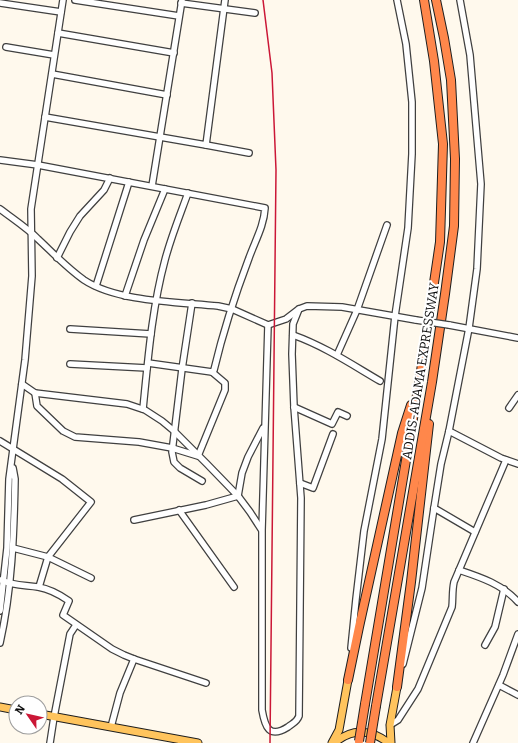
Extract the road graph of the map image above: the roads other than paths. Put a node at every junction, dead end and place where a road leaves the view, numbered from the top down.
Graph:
1 (63, 0) edge
2 (76, 0) edge
3 (225, 0) edge
4 (397, 0) edge
5 (424, 0) edge
6 (436, 0) edge
7 (460, 0) edge
8 (181, 1) edge
9 (0, 2) edge
10 (18, 3) edge
11 (224, 9) junction
12 (61, 12) junction
13 (255, 13) dead end
14 (179, 16) junction
15 (58, 33) junction
16 (6, 47) dead end
17 (174, 53) junction
18 (54, 55) junction
19 (52, 74) junction
20 (167, 95) junction
21 (45, 117) junction
22 (159, 138) junction
23 (206, 145) junction
24 (248, 153) dead end
25 (0, 160) edge
26 (38, 165) junction
27 (110, 178) junction
28 (129, 182) junction
29 (152, 186) junction
30 (166, 189) junction
31 (188, 193) junction
32 (0, 209) edge
33 (387, 225) dead end
34 (31, 233) junction
35 (57, 258) junction
36 (96, 286) junction
37 (125, 296) junction
38 (156, 300) junction
39 (192, 303) junction
40 (232, 309) junction
41 (299, 309) junction
42 (356, 310) junction
43 (395, 316) junction
44 (268, 325) junction
45 (469, 328) junction
46 (70, 329) dead end
47 (151, 334) junction
48 (293, 335) junction
49 (518, 338) edge
50 (337, 355) junction
51 (70, 364) dead end
52 (147, 366) junction
53 (182, 369) junction
54 (212, 372) junction
55 (380, 381) dead end
56 (420, 381) junction
57 (432, 382) junction
58 (22, 384) junction
59 (34, 393) junction
60 (518, 395) edge
61 (294, 407) junction
62 (509, 408) dead end
63 (143, 409) junction
64 (346, 416) dead end
65 (265, 424) junction
66 (174, 431) junction
67 (449, 431) junction
68 (333, 434) dead end
69 (0, 441) edge
70 (172, 448) junction
71 (14, 450) junction
72 (198, 456) junction
73 (506, 460) junction
74 (12, 464) junction
75 (518, 464) edge
76 (202, 481) dead end
77 (300, 483) junction
78 (238, 496) junction
79 (434, 508) junction
80 (179, 510) junction
81 (134, 520) dead end
82 (262, 530) junction
83 (475, 532) junction
84 (13, 548) junction
85 (48, 557) junction
86 (458, 570) junction
87 (91, 578) dead end
88 (2, 580) edge
89 (9, 584) junction
90 (39, 587) junction
91 (234, 587) dead end
92 (504, 589) junction
93 (518, 602) edge
94 (0, 611) edge
95 (3, 617) edge
96 (76, 625) junction
97 (518, 634) edge
98 (0, 643) edge
99 (484, 645) dead end
100 (134, 659) junction
101 (348, 680) junction
102 (206, 683) dead end
103 (499, 685) junction
104 (397, 687) junction
105 (518, 695) edge
106 (48, 716) edge
107 (54, 717) junction
108 (390, 725) junction
109 (111, 727) junction
110 (359, 742) edge
111 (50, 743) edge
112 (198, 743) edge
113 (333, 743) edge
114 (370, 743) edge
115 (390, 743) edge
116 (473, 743) edge

1 - 12 street
2 - 14 street
3 - 11 street
4 - 43 street
5 - 56 highway, ADDIS-ADAMA EXPRESSWAY
6 - 57 highway, ADDIS-ADAMA EXPRESSWAY
7 - 45 street
8 - 11 street
8 - 14 street
9 - 10 street
10 - 12 street
11 - 13 street
11 - 23 street
12 - 15 street
14 - 17 street
15 - 17 street
15 - 18 street
16 - 18 street
17 - 20 street
18 - 19 street
19 - 20 street
19 - 21 street
20 - 22 street
21 - 22 street
21 - 26 street
22 - 23 street
22 - 29 street
23 - 24 street
25 - 26 street
26 - 27 street
26 - 34 street
27 - 28 street
27 - 35 street
28 - 29 street
28 - 36 street
29 - 30 street
30 - 31 street
30 - 37 street
31 - 38 street
31 - 40 street
32 - 34 street
33 - 42 street
34 - 35 street
34 - 58 street
35 - 36 street
36 - 37 street
37 - 38 street
38 - 39 street
38 - 47 street
39 - 40 street
39 - 53 street
40 - 44 street
40 - 54 street
41 - 42 street
41 - 44 street
41 - 48 street
42 - 43 street
42 - 50 street
43 - 45 street, bridge
43 - 101 street
44 - 65 street
45 - 49 street
45 - 67 street
46 - 47 street
47 - 52 street
48 - 50 street
48 - 61 street
50 - 55 street
51 - 52 street
52 - 53 street
52 - 63 street
53 - 54 street
53 - 66 street
54 - 72 street
56 - 101 highway
56 - 110 highway, ADDIS-ADAMA EXPRESSWAY, bridge
57 - 104 highway
57 - 114 highway, ADDIS-ADAMA EXPRESSWAY, bridge
58 - 59 street
58 - 71 street
59 - 63 street
59 - 70 street
60 - 62 street
61 - 64 street
61 - 77 street
63 - 66 street
65 - 78 street
65 - 82 street
66 - 70 street
66 - 72 street
67 - 73 street
67 - 79 street
68 - 77 street
69 - 71 street
70 - 72 street
70 - 76 street
71 - 74 street
71 - 85 street
72 - 78 street
73 - 75 street
73 - 83 street
74 - 84 street
74 - 88 street
77 - 82 street
78 - 80 street
78 - 82 street
79 - 83 street
79 - 104 street
80 - 81 street
80 - 91 street
83 - 86 street
84 - 85 street
84 - 89 street
85 - 87 street
85 - 90 street
86 - 92 street
86 - 108 street
88 - 89 street
88 - 94 street
89 - 90 street
89 - 95 street
90 - 96 street
92 - 93 street
92 - 99 street
95 - 98 street
96 - 100 street
96 - 107 street
97 - 103 street
100 - 102 street
100 - 109 street
101 - 113 main road
103 - 105 street
103 - 116 street
104 - 108 main road
106 - 107 main road
107 - 109 main road
107 - 111 street
108 - 115 main road
109 - 112 main road
113 - 115 main road

